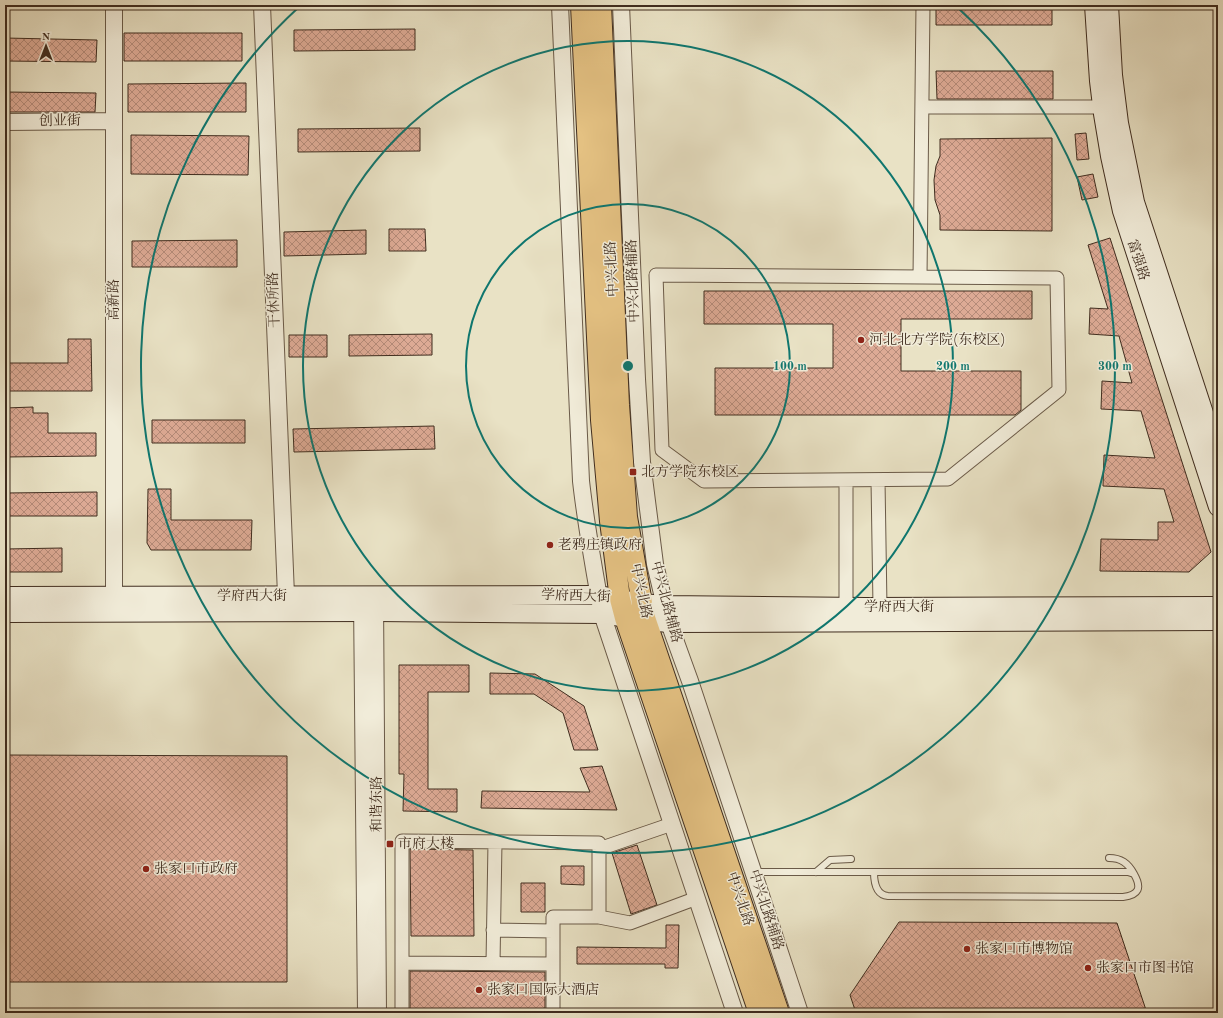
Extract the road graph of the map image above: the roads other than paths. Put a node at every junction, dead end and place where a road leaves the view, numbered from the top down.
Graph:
1 (114, 5) edge
2 (262, 5) edge
3 (560, 5) edge
4 (581, 5) edge
5 (601, 5) edge
6 (621, 5) edge
7 (923, 5) edge
8 (1094, 5) edge
9 (1109, 5) edge
10 (922, 107) junction
11 (1102, 107) junction
12 (114, 121) junction
13 (5, 122) edge
14 (920, 277) junction
15 (1218, 456) edge
16 (846, 480) junction
17 (878, 480) junction
18 (1218, 507) edge
19 (599, 595) junction
20 (5, 596) edge
21 (114, 596) junction
22 (286, 596) junction
23 (620, 599) junction
24 (369, 604) junction
25 (664, 605) junction
26 (1218, 606) edge
27 (846, 607) junction
28 (880, 607) junction
29 (645, 612) junction
30 (5, 613) edge
31 (602, 614) junction
32 (625, 618) junction
33 (1218, 621) edge
34 (669, 623) junction
35 (672, 824) junction
36 (495, 842) junction
37 (598, 849) junction
38 (1109, 858) dead end
39 (851, 859) dead end
40 (754, 872) junction
41 (815, 872) junction
42 (874, 872) junction
43 (1134, 874) junction
44 (696, 898) junction
45 (598, 917) junction
46 (493, 930) junction
47 (553, 931) junction
48 (402, 963) junction
49 (493, 963) junction
50 (553, 964) junction
51 (366, 1013) edge
52 (378, 1013) edge
53 (402, 1013) edge
54 (553, 1013) edge
55 (735, 1013) edge
56 (759, 1013) edge
57 (779, 1013) edge
58 (800, 1013) edge

1 - 12 street, 高新路
2 - 22 street, 干休所路
3 - 19 street
4 - 23 main road, 中兴北路
5 - 29 main road, 中兴北路
6 - 25 street, 中兴北路辅路
7 - 10 street
8 - 11 main road, 富强路
9 - 15 main road, 富强路
10 - 11 street
10 - 14 street
11 - 18 main road, 富强路
12 - 13 street, 创业街
12 - 21 street, 高新路
14 - 16 street
14 - 17 street
16 - 17 street
16 - 27 street
17 - 28 street
19 - 23 main road, 学府西大街
19 - 24 main road, 学府西大街
19 - 31 street
20 - 21 main road, 学府西大街
21 - 22 main road, 学府西大街
22 - 24 main road, 学府西大街
23 - 29 main road, 学府西大街
23 - 32 main road, 中兴北路
24 - 30 main road, 学府西大街
24 - 31 main road, 学府西大街
24 - 51 street, 和谐东路
24 - 52 street, 和谐东路
25 - 27 main road, 学府西大街
25 - 29 main road, 学府西大街
25 - 34 street, 中兴北路辅路
26 - 28 main road, 学府西大街
27 - 28 main road, 学府西大街
29 - 32 main road, 学府西大街
29 - 34 main road, 学府西大街
29 - 57 main road, 中兴北路
31 - 32 main road, 学府西大街
31 - 35 street
32 - 56 main road, 中兴北路
33 - 34 main road, 学府西大街
34 - 40 street, 中兴北路辅路
35 - 37 street
35 - 44 street
36 - 37 street
36 - 46 street
36 - 48 street
37 - 45 street
38 - 43 lane
39 - 41 lane
40 - 41 lane
40 - 58 street, 中兴北路辅路
41 - 42 lane
42 - 43 lane
42 - 43 lane
44 - 45 street
44 - 55 street
45 - 47 street
46 - 47 street
46 - 49 street
47 - 50 street
48 - 49 street
48 - 53 street
49 - 50 street
50 - 54 street

